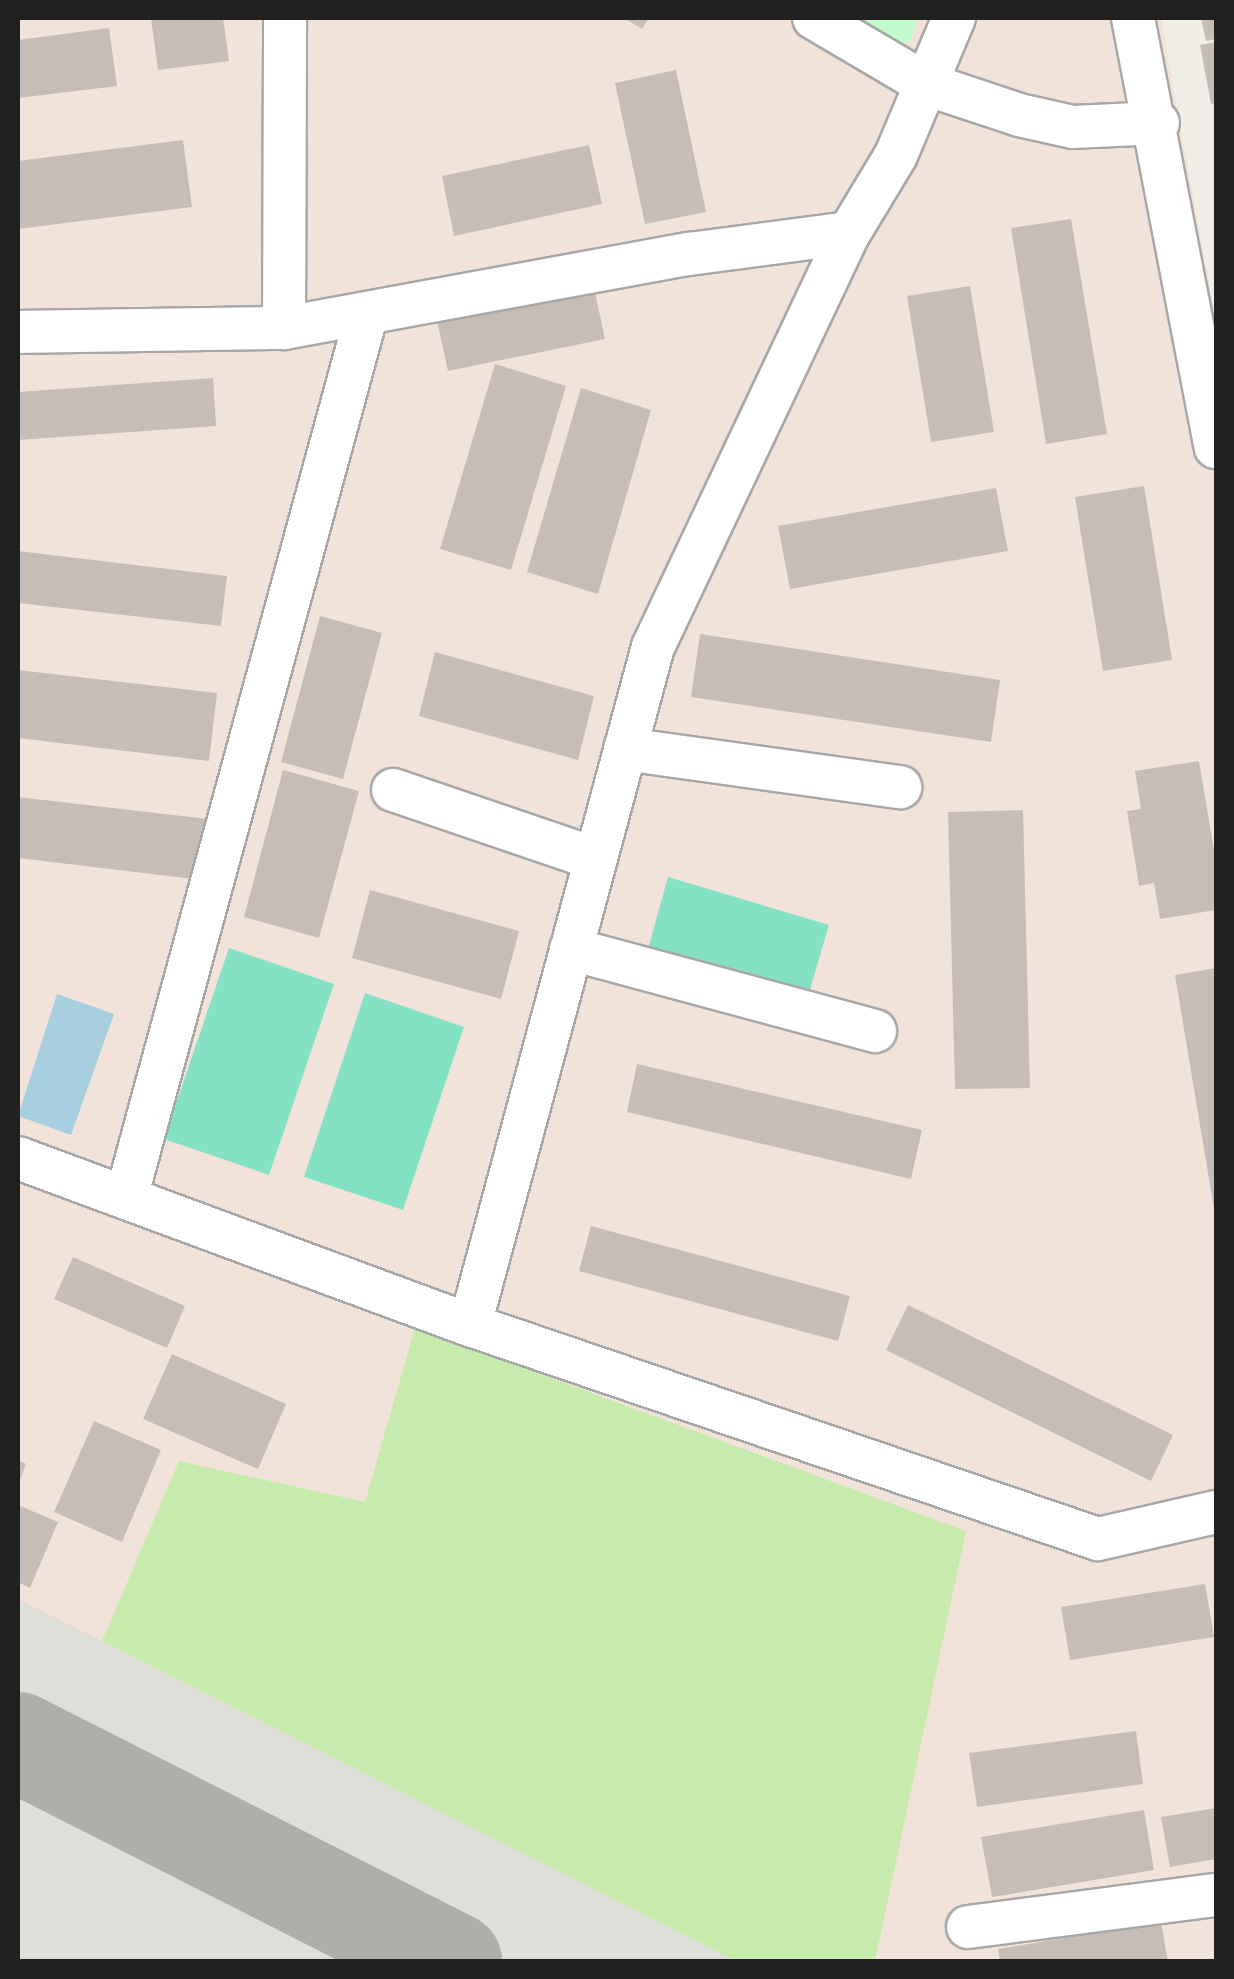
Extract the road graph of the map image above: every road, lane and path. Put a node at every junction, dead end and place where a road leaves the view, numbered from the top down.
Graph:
1 (284, 18) edge
2 (814, 18) edge
3 (954, 18) edge
4 (1133, 18) edge
5 (926, 84) junction
6 (1158, 122) junction
7 (848, 234) junction
8 (366, 313) junction
9 (284, 328) junction
10 (18, 332) edge
11 (1216, 447) edge
12 (625, 748) junction
13 (900, 787) dead end
14 (393, 790) dead end
15 (596, 859) junction
16 (571, 949) junction
17 (876, 1031) dead end
18 (18, 1158) edge
19 (126, 1198) junction
20 (470, 1325) junction
21 (1216, 1512) edge
22 (1216, 1895) edge
23 (968, 1927) dead end

1 - 9 street
2 - 5 street
3 - 5 street
4 - 6 street
5 - 6 street
5 - 7 street
6 - 11 street
7 - 8 street
7 - 12 street
8 - 9 street
8 - 19 street
9 - 10 street
12 - 13 street
12 - 15 street
14 - 15 street
15 - 16 street
16 - 17 street
16 - 20 street
18 - 19 street
19 - 20 street
20 - 21 street
22 - 23 street

